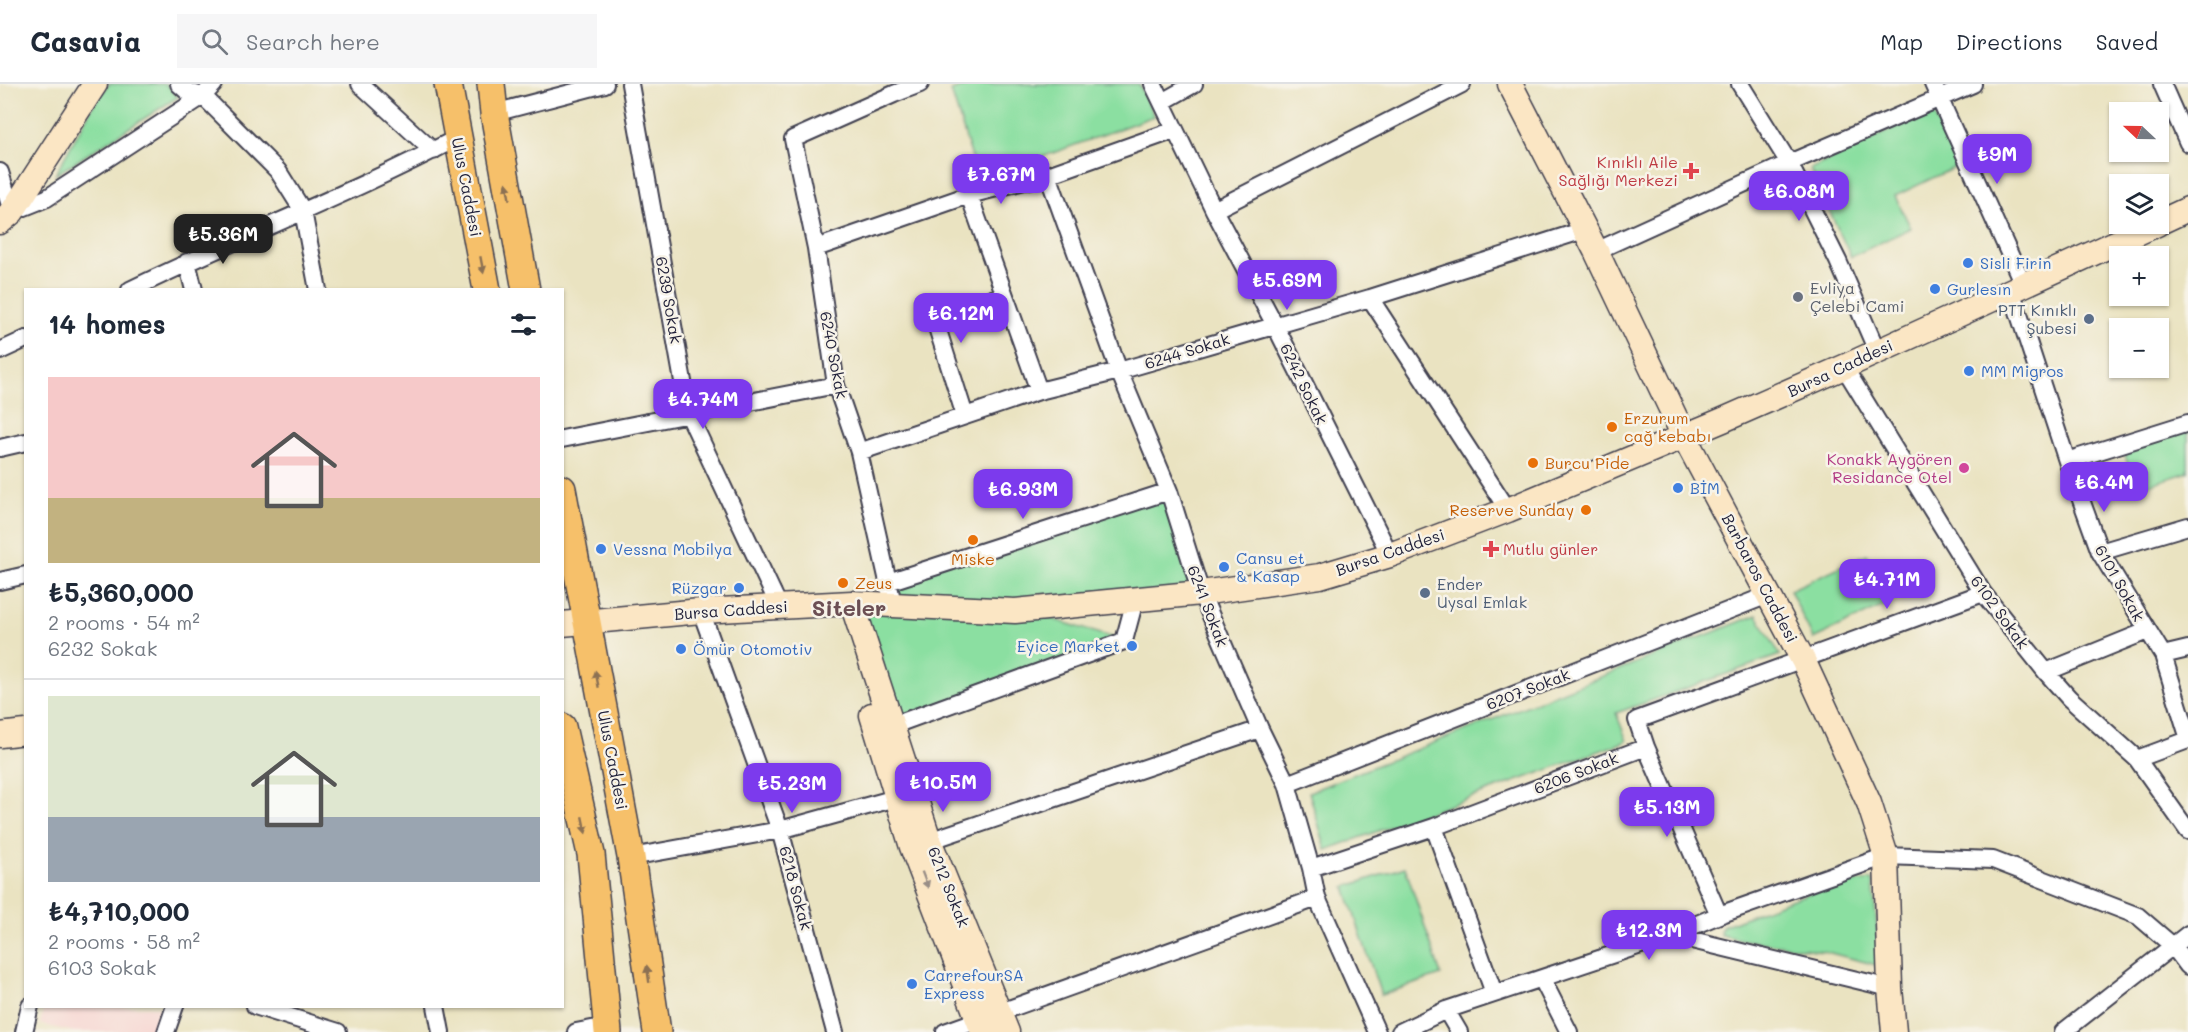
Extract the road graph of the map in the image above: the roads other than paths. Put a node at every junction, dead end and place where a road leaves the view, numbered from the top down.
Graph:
1 (95, 84) edge
2 (179, 84) edge
3 (360, 84) edge
4 (448, 84) edge
5 (491, 84) edge
6 (605, 84) edge
7 (630, 84) edge
8 (920, 84) edge
9 (1153, 84) edge
10 (1194, 84) edge
11 (1462, 84) edge
12 (1510, 84) edge
13 (1740, 84) edge
14 (1973, 84) edge
15 (2162, 84) edge
16 (892, 89) edge
17 (208, 90) edge
18 (1936, 92) edge
19 (1162, 102) junction
20 (494, 113) junction
21 (1175, 130) junction
22 (457, 138) junction
23 (2188, 143) edge
24 (433, 151) junction
25 (1789, 163) junction
26 (0, 172) edge
27 (1048, 175) junction
28 (969, 195) junction
29 (2188, 209) edge
30 (1214, 210) junction
31 (303, 211) junction
32 (6, 217) edge
33 (2169, 218) edge
34 (2134, 234) edge
35 (1590, 240) junction
36 (816, 248) junction
37 (187, 262) junction
38 (2017, 287) junction
39 (134, 288) edge
40 (194, 288) edge
41 (318, 288) edge
42 (487, 288) edge
43 (526, 288) edge
44 (1004, 294) junction
45 (1370, 298) junction
46 (1275, 325) junction
47 (24, 340) edge
48 (0, 351) edge
49 (1877, 351) junction
50 (1844, 367) junction
51 (1119, 371) junction
52 (836, 385) junction
53 (1038, 391) junction
54 (689, 415) junction
55 (964, 416) junction
56 (2188, 423) edge
57 (1684, 436) junction
58 (564, 439) edge
59 (24, 442) edge
60 (0, 448) edge
61 (859, 452) junction
62 (2067, 461) junction
63 (1169, 491) junction
64 (1508, 510) junction
65 (564, 511) edge
66 (2188, 526) edge
67 (2100, 552) junction
68 (1390, 555) junction
69 (24, 575) edge
70 (0, 581) edge
71 (890, 593) junction
72 (1201, 593) junction
73 (1983, 593) junction
74 (1768, 595) junction
75 (1136, 600) junction
76 (844, 604) junction
77 (779, 606) junction
78 (701, 610) junction
79 (574, 623) edge
80 (2147, 631) junction
81 (2188, 649) edge
82 (2163, 655) junction
83 (1803, 660) junction
84 (2046, 672) junction
85 (884, 728) junction
86 (1260, 729) junction
87 (24, 732) edge
88 (0, 735) edge
89 (564, 736) edge
90 (2188, 738) edge
91 (1646, 747) junction
92 (2137, 759) junction
93 (1287, 784) junction
94 (896, 798) junction
95 (1434, 827) junction
96 (780, 831) junction
97 (2188, 831) edge
98 (921, 844) junction
99 (631, 856) junction
100 (1886, 856) junction
101 (1311, 868) junction
102 (1317, 898) junction
103 (1719, 915) junction
104 (2188, 934) edge
105 (1671, 935) junction
106 (2173, 946) junction
107 (2188, 966) edge
108 (1542, 979) junction
109 (1890, 988) junction
110 (1494, 993) junction
111 (30, 1008) edge
112 (174, 1008) edge
113 (261, 1008) edge
114 (436, 1008) edge
115 (1446, 1010) junction
116 (992, 1024) edge
117 (608, 1029) edge
118 (24, 1032) edge
119 (166, 1032) edge
120 (338, 1032) edge
121 (441, 1032) edge
122 (576, 1032) edge
123 (657, 1032) edge
124 (835, 1032) edge
125 (945, 1032) edge
126 (1377, 1032) edge
127 (1400, 1032) edge
128 (1459, 1032) edge
129 (1569, 1032) edge
130 (1894, 1032) edge
131 (2063, 1032) edge

1 - 32 main road
2 - 17 street
3 - 24 street
4 - 22 main road, Ulus Caddesi
5 - 20 main road
6 - 20 street
7 - 54 street, 6239 Sokak
8 - 16 street
9 - 19 street, 6242 Sokak
10 - 19 street
11 - 30 street
12 - 35 main road, Barbaros Caddesi
13 - 25 street
14 - 18 street, 6244 Sokak
15 - 23 street
16 - 36 street, 6240 Sokak
17 - 31 street
17 - 32 street
18 - 25 street, 6244 Sokak
18 - 38 street, 6101 Sokak
19 - 21 street, 6242 Sokak
43 -> 20 main road
21 - 27 street
21 - 30 street, 6242 Sokak
22 - 24 street
22 -> 42 main road, Ulus Caddesi
24 - 31 street
25 - 35 street, 6244 Sokak
25 - 49 street
26 - 32 street
27 - 28 street
27 - 51 street, 6241 Sokak
28 - 36 street
28 - 44 street
29 - 33 main road, Bursa Caddesi
30 - 46 street, 6242 Sokak
31 - 37 street
31 - 41 street
34 - 38 main road, Bursa Caddesi
35 - 45 street, 6244 Sokak
35 - 57 main road, Barbaros Caddesi
36 - 52 street, 6240 Sokak
37 - 39 street
37 - 40 street
38 - 49 main road, Bursa Caddesi
38 - 62 street, 6101 Sokak
44 - 53 street
44 - 55 street
45 - 46 street, 6244 Sokak
45 - 64 street
46 - 51 street, 6244 Sokak
46 - 68 street, 6242 Sokak
47 - 48 street
49 - 50 main road, Bursa Caddesi
50 - 57 main road, Bursa Caddesi
50 - 73 street, 6102 Sokak
51 - 53 street, 6244 Sokak
51 - 63 street, 6241 Sokak
52 - 54 street
52 - 61 street, 6240 Sokak
53 - 55 street, 6244 Sokak
54 - 58 street
54 - 77 street, 6239 Sokak
55 - 61 street, 6244 Sokak
56 - 62 street
57 - 64 main road, Bursa Caddesi
57 - 74 main road, Barbaros Caddesi
59 - 60 street
61 - 71 street, 6240 Sokak
62 - 67 street, 6101 Sokak
63 - 71 street
63 - 72 street, 6241 Sokak
64 - 68 main road, Bursa Caddesi
65 - 79 main road, Ulus Caddesi
66 - 67 street
67 - 80 street, 6101 Sokak
68 - 72 main road, Bursa Caddesi
69 - 70 street
71 - 75 main road, Bursa Caddesi
71 - 76 main road, Bursa Caddesi
72 - 75 main road, Bursa Caddesi
72 - 86 street, 6241 Sokak
73 - 83 street
73 - 84 street, 6102 Sokak
74 - 83 main road, Barbaros Caddesi
74 - 93 street, 6207 Sokak
75 - 85 street
76 - 77 main road, Bursa Caddesi
76 - 85 main road, 6212 Sokak
77 - 78 main road, Bursa Caddesi
78 - 79 main road, Bursa Caddesi
78 - 96 street, 6218 Sokak
99 -> 79 main road, Ulus Caddesi
80 - 82 street, 6101 Sokak
80 - 84 street
81 - 82 street
82 - 90 street, 6101 Sokak
83 - 91 street
83 - 100 main road, Barbaros Caddesi
84 - 92 street, 6102 Sokak
85 - 94 main road, 6212 Sokak
85 - 98 main road, 6212 Sokak
86 - 93 street, 6241 Sokak
86 - 98 street
87 - 88 main road
89 -> 117 main road
90 - 92 street
91 - 95 street, 6206 Sokak
91 - 103 street
92 - 97 street, 6102 Sokak
93 - 101 street, 6241 Sokak
94 - 96 street
94 - 98 main road, 6212 Sokak
95 - 101 street, 6206 Sokak
95 - 110 street
96 - 99 street
96 - 124 street, 6218 Sokak
98 - 116 main road, 6212 Sokak
123 -> 99 main road, Ulus Caddesi
100 - 103 street
100 - 106 street
100 - 109 main road, Barbaros Caddesi
101 - 102 street, 6241 Sokak
102 - 116 street
102 - 126 street, 6241 Sokak
103 - 105 street
104 - 106 street
105 - 108 street
105 - 109 street
106 - 107 street
106 - 131 street
108 - 110 street
108 - 129 street
109 - 130 main road, Barbaros Caddesi
110 - 115 street
111 - 118 street
112 - 119 street
113 - 120 street
114 - 121 street
115 - 127 street
115 - 128 street
116 - 125 street
117 - 122 street

